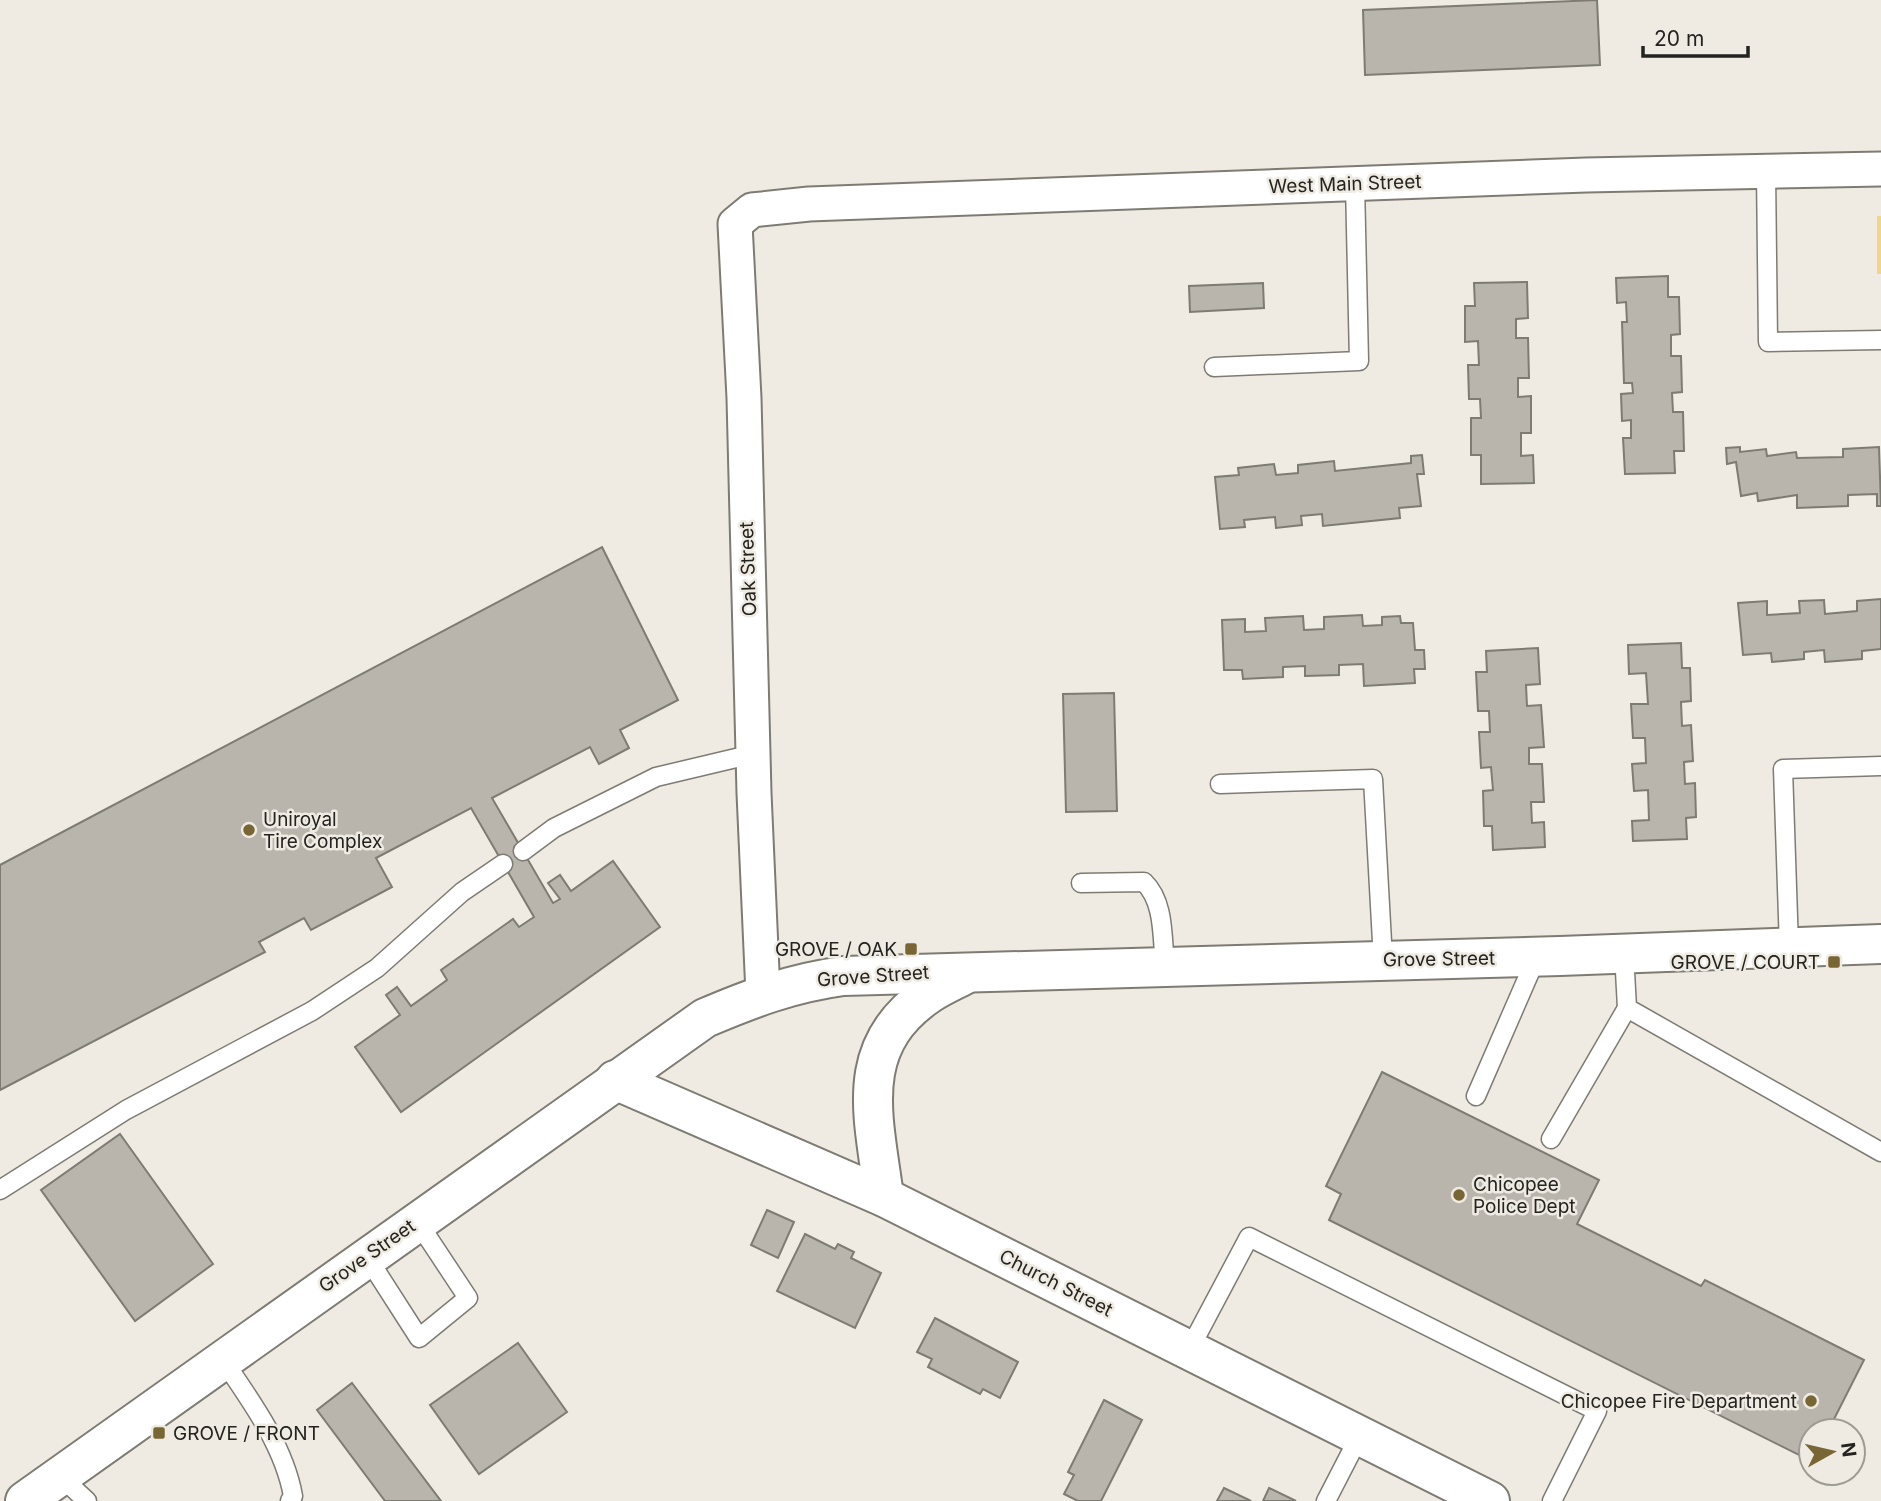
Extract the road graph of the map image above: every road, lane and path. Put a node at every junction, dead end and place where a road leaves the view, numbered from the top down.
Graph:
1 (1881, 169) edge
2 (1766, 172) junction
3 (1355, 184) junction
4 (809, 204) joint
5 (1881, 340) edge
6 (1213, 368) dead end
7 (754, 754) junction
8 (1881, 766) edge
9 (1220, 784) dead end
10 (523, 851) dead end
11 (503, 864) dead end
12 (1081, 883) dead end
13 (1881, 944) edge
14 (1789, 947) junction
15 (1624, 953) junction
16 (1537, 957) junction
17 (1383, 960) junction
18 (1166, 966) junction
19 (973, 971) junction
20 (763, 993) junction
21 (1627, 1008) junction
22 (615, 1080) junction
23 (1476, 1096) dead end
24 (1551, 1139) dead end
25 (1881, 1152) edge
26 (0, 1190) edge
27 (884, 1197) junction
28 (417, 1221) junction
29 (366, 1257) junction
30 (1189, 1350) junction
31 (223, 1360) junction
32 (1360, 1435) junction
33 (74, 1488) edge
34 (25, 1501) edge
35 (290, 1501) edge
36 (1326, 1501) edge
37 (1490, 1501) edge
38 (1552, 1501) edge

1 - 2 street, West Main Street
2 - 3 street, West Main Street
2 - 5 lane
3 - 4 street, West Main Street
3 - 6 lane
4 - 7 street, Oak Street
7 - 10 lane
7 - 20 street, Oak Street
8 - 14 lane
9 - 17 lane
11 - 26 lane
12 - 18 lane
13 - 14 main road, Grove Street
14 - 15 main road, Grove Street
15 - 16 main road, Grove Street
15 - 21 lane
16 - 17 main road, Grove Street
16 - 23 lane
17 - 18 main road, Grove Street
18 - 19 main road, Grove Street
19 - 20 main road, Grove Street
19 - 27 main road
20 - 22 main road, Grove Street
21 - 24 lane
21 - 25 lane
22 - 27 main road, Church Street
22 - 28 main road, Grove Street
27 - 30 main road, Church Street
28 - 29 main road, Grove Street
28 - 29 lane
29 - 31 main road, Grove Street
30 - 32 main road, Church Street
30 - 38 lane
31 - 33 main road, Grove Street
31 - 35 lane
32 - 36 lane
32 - 37 main road, Church Street
33 - 34 main road, Grove Street

